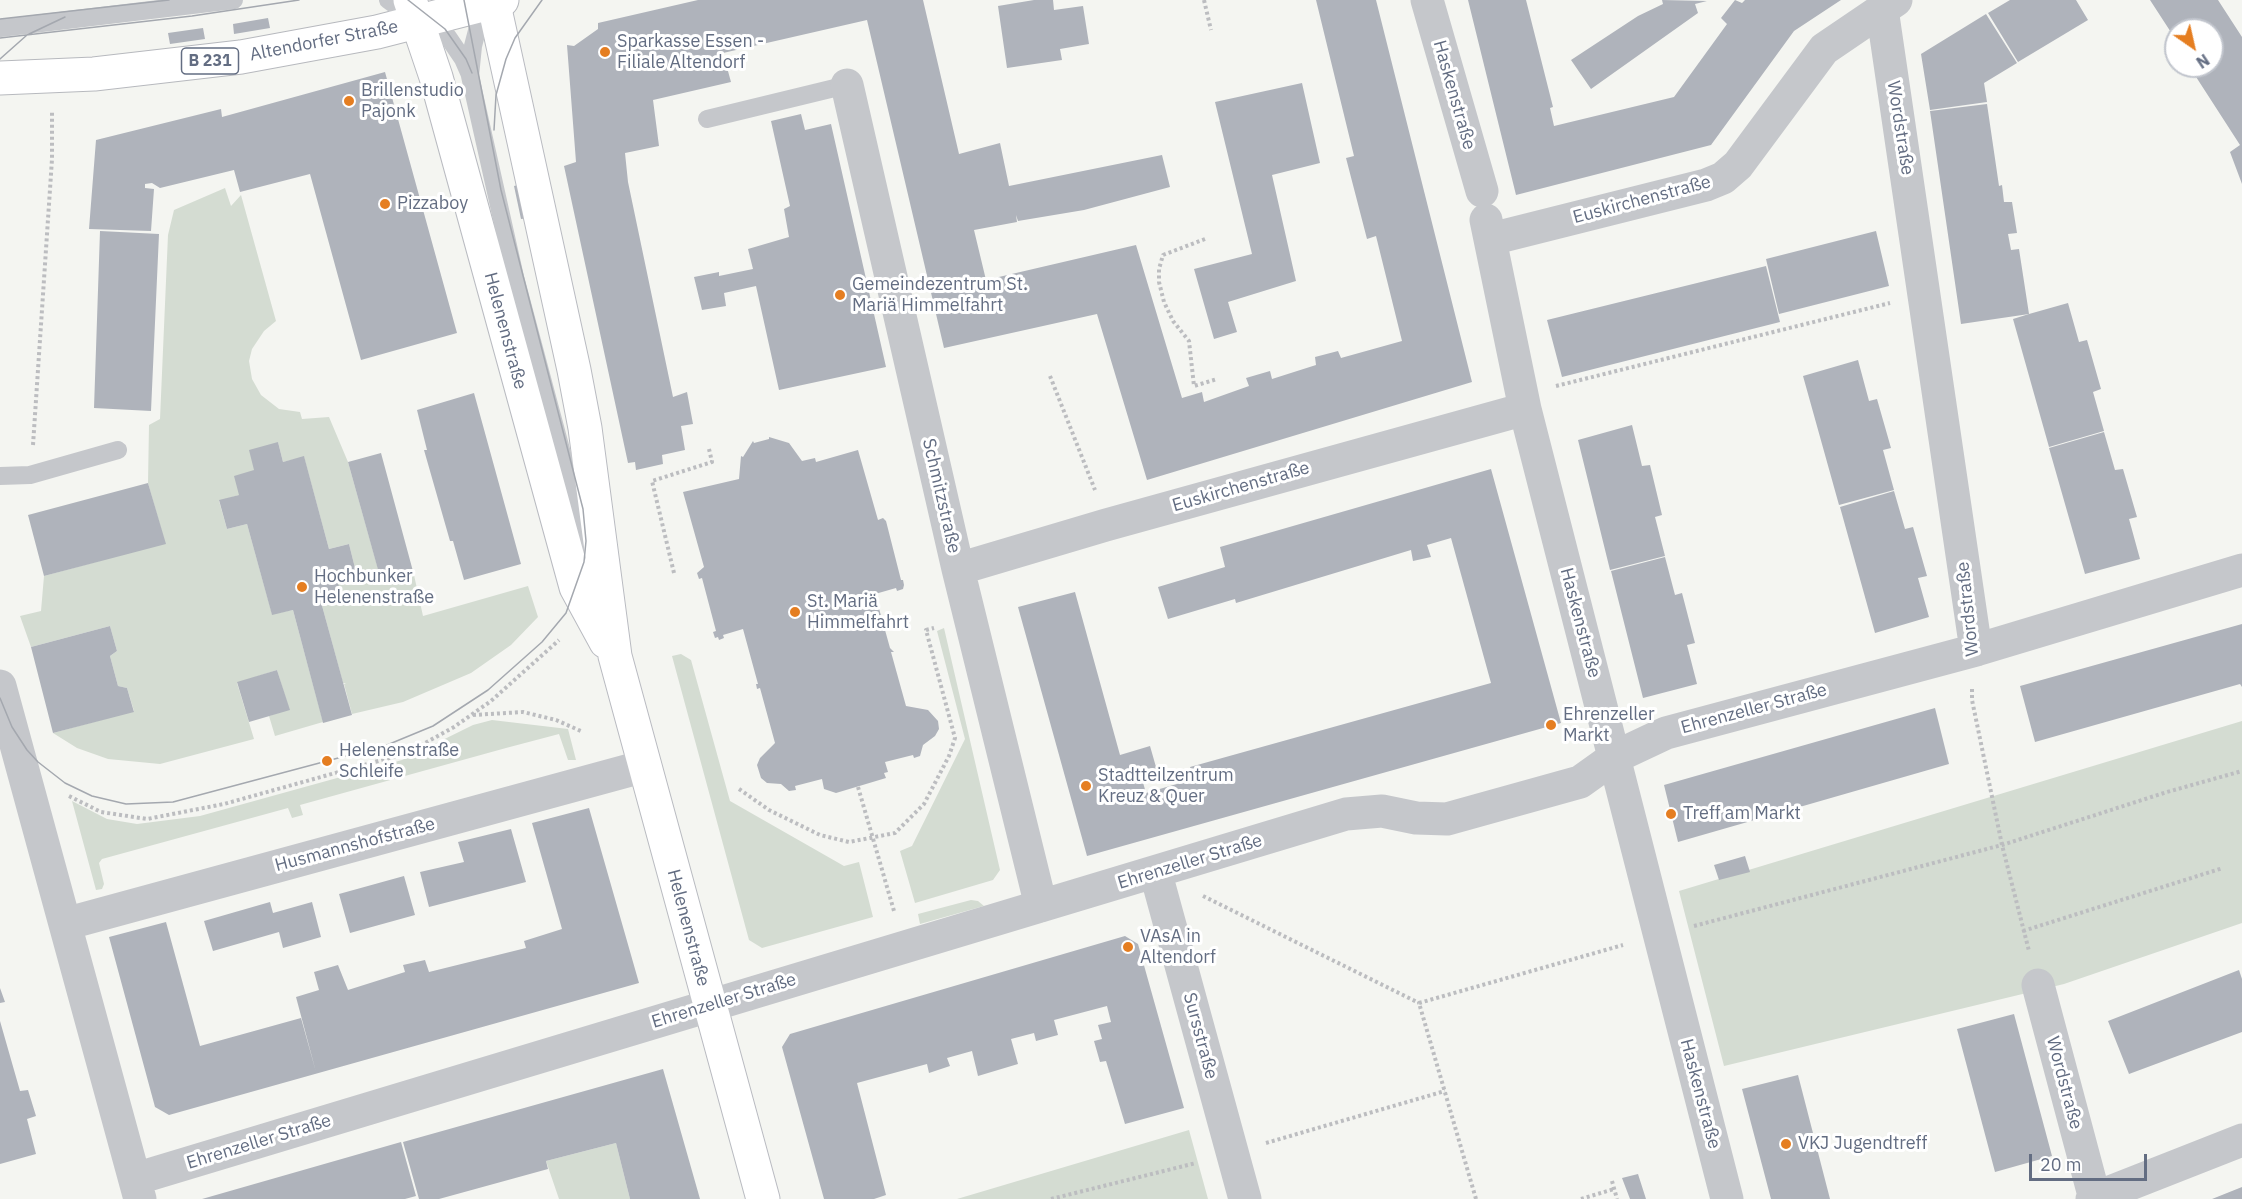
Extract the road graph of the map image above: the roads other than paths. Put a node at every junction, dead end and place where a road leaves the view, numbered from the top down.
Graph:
1 (234, 0) edge
2 (1427, 0) edge
3 (496, 1) edge
4 (1889, 4) edge
5 (410, 7) edge
6 (0, 28) edge
7 (470, 76) junction
8 (0, 78) edge
9 (847, 85) joint
10 (707, 118) dead end
11 (1486, 217) junction
12 (1523, 402) junction
13 (118, 450) dead end
14 (0, 476) edge
15 (958, 569) junction
16 (2242, 570) edge
17 (1976, 650) junction
18 (615, 656) junction
19 (0, 686) edge
20 (1615, 757) junction
21 (645, 766) junction
22 (1156, 874) junction
23 (1041, 906) junction
24 (65, 924) junction
25 (2038, 986) road end
26 (709, 1006) junction
27 (2242, 1140) edge
28 (138, 1189) edge
29 (763, 1199) edge
30 (1245, 1199) edge
31 (1728, 1199) edge
32 (2094, 1199) edge

1 - 6 lane
2 - 11 street, Haskenstraße
3 - 5 main road, Altendorfer Straße / B 231
3 - 7 lane
3 - 18 main road, Helenenstraße
4 - 11 street, Euskirchenstraße
4 - 17 street, Wordstraße
5 - 7 lane
5 - 8 main road, Altendorfer Straße / B 231
5 - 18 main road, Helenenstraße
7 - 18 lane
9 - 10 lane
9 - 15 street, Schmitzstraße
11 - 12 street, Haskenstraße
12 - 15 street, Euskirchenstraße
12 - 20 street, Haskenstraße
13 - 14 lane
15 - 23 street, Schmitzstraße
16 - 17 street, Ehrenzeller Straße
17 - 20 street, Ehrenzeller Straße
18 - 21 main road, Helenenstraße
19 - 24 street
20 - 22 street, Ehrenzeller Straße
20 - 31 street, Haskenstraße
21 - 24 street, Husmannshofstraße
21 - 26 main road, Helenenstraße
22 - 23 street, Ehrenzeller Straße
22 - 30 street, Sursstraße
23 - 26 street, Ehrenzeller Straße
24 - 28 street
25 - 32 street, Wordstraße
26 - 28 street, Ehrenzeller Straße
26 - 29 main road, Helenenstraße
27 - 32 street

